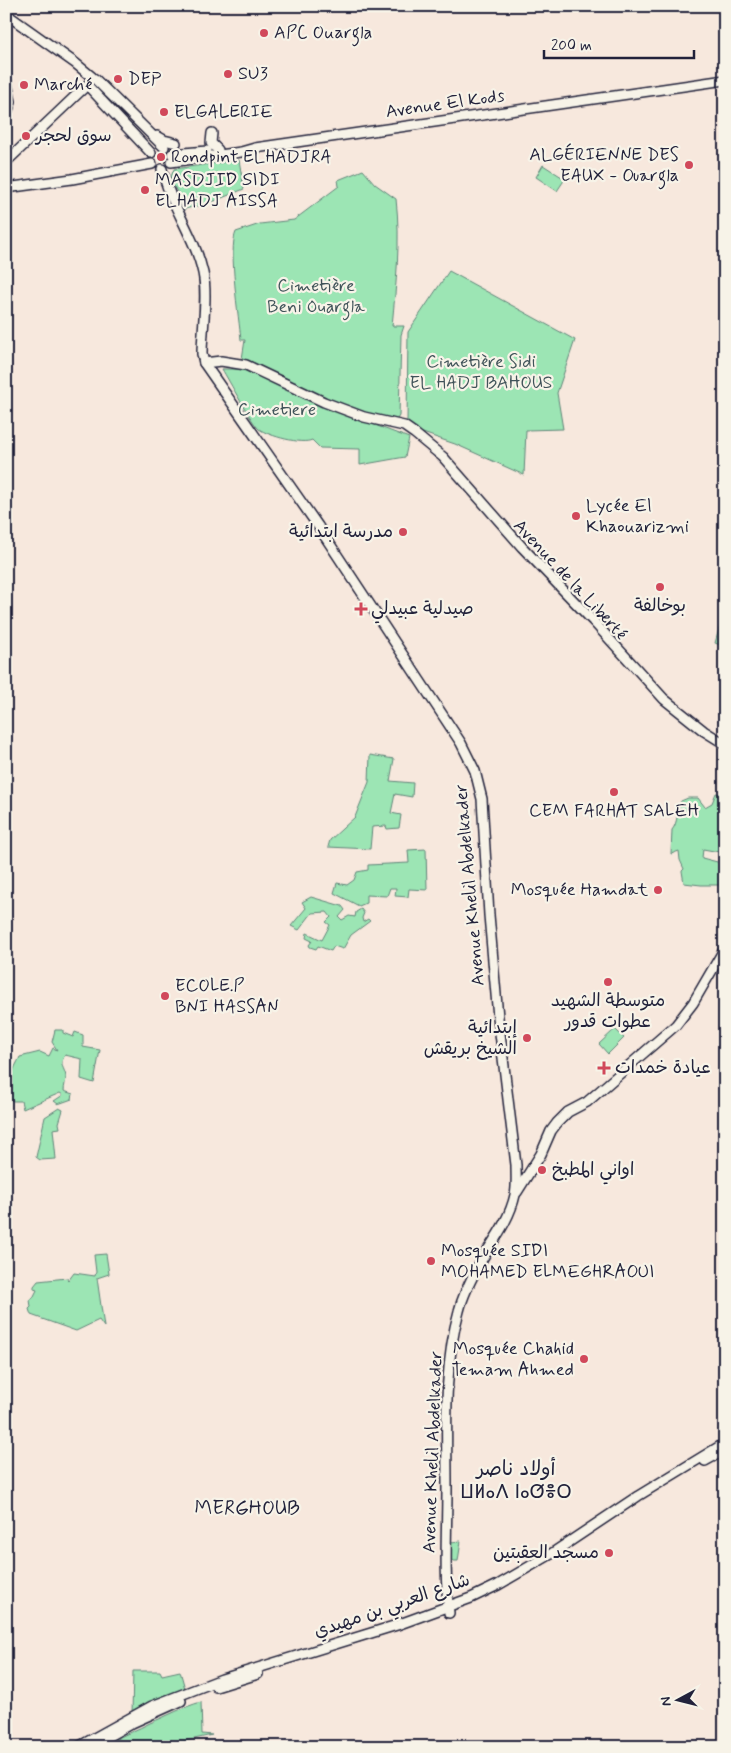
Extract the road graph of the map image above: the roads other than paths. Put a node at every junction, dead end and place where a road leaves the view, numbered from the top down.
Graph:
1 (6, 14) edge
2 (6, 78) edge
3 (724, 81) edge
4 (90, 82) junction
5 (6, 115) edge
6 (152, 133) junction
7 (212, 133) dead end
8 (176, 143) dead end
9 (164, 147) junction
10 (255, 148) junction
11 (218, 150) junction
12 (151, 158) junction
13 (171, 158) junction
14 (6, 162) edge
15 (162, 169) junction
16 (6, 188) edge
17 (204, 363) junction
18 (398, 426) junction
19 (725, 744) edge
20 (725, 749) edge
21 (725, 948) edge
22 (515, 1194) junction
23 (725, 1443) edge
24 (725, 1450) edge
25 (658, 1488) junction
26 (448, 1610) junction
27 (78, 1747) edge
28 (89, 1747) edge

1 - 4 street
2 - 5 street
3 - 10 street, Avenue El Kods
4 - 6 street
4 - 12 street
4 - 14 street
6 - 8 street
6 - 9 street
7 - 11 street
9 - 12 street
9 - 13 street
10 - 11 street
10 - 13 street, Avenue El Kods
11 - 13 street
12 - 15 street
12 - 16 street
13 - 15 street
15 - 17 street
17 - 18 street, Avenue de la Liberté
17 - 22 street, Avenue Khelil Abdelkader
18 - 19 street, Avenue de la Liberté
18 - 20 street, Avenue de la Liberté
21 - 22 street
22 - 26 street, Avenue Khelil Abdelkader
23 - 25 street
24 - 25 street
25 - 26 street
26 - 27 street, شارع العربي بن مهيدي
26 - 28 street

